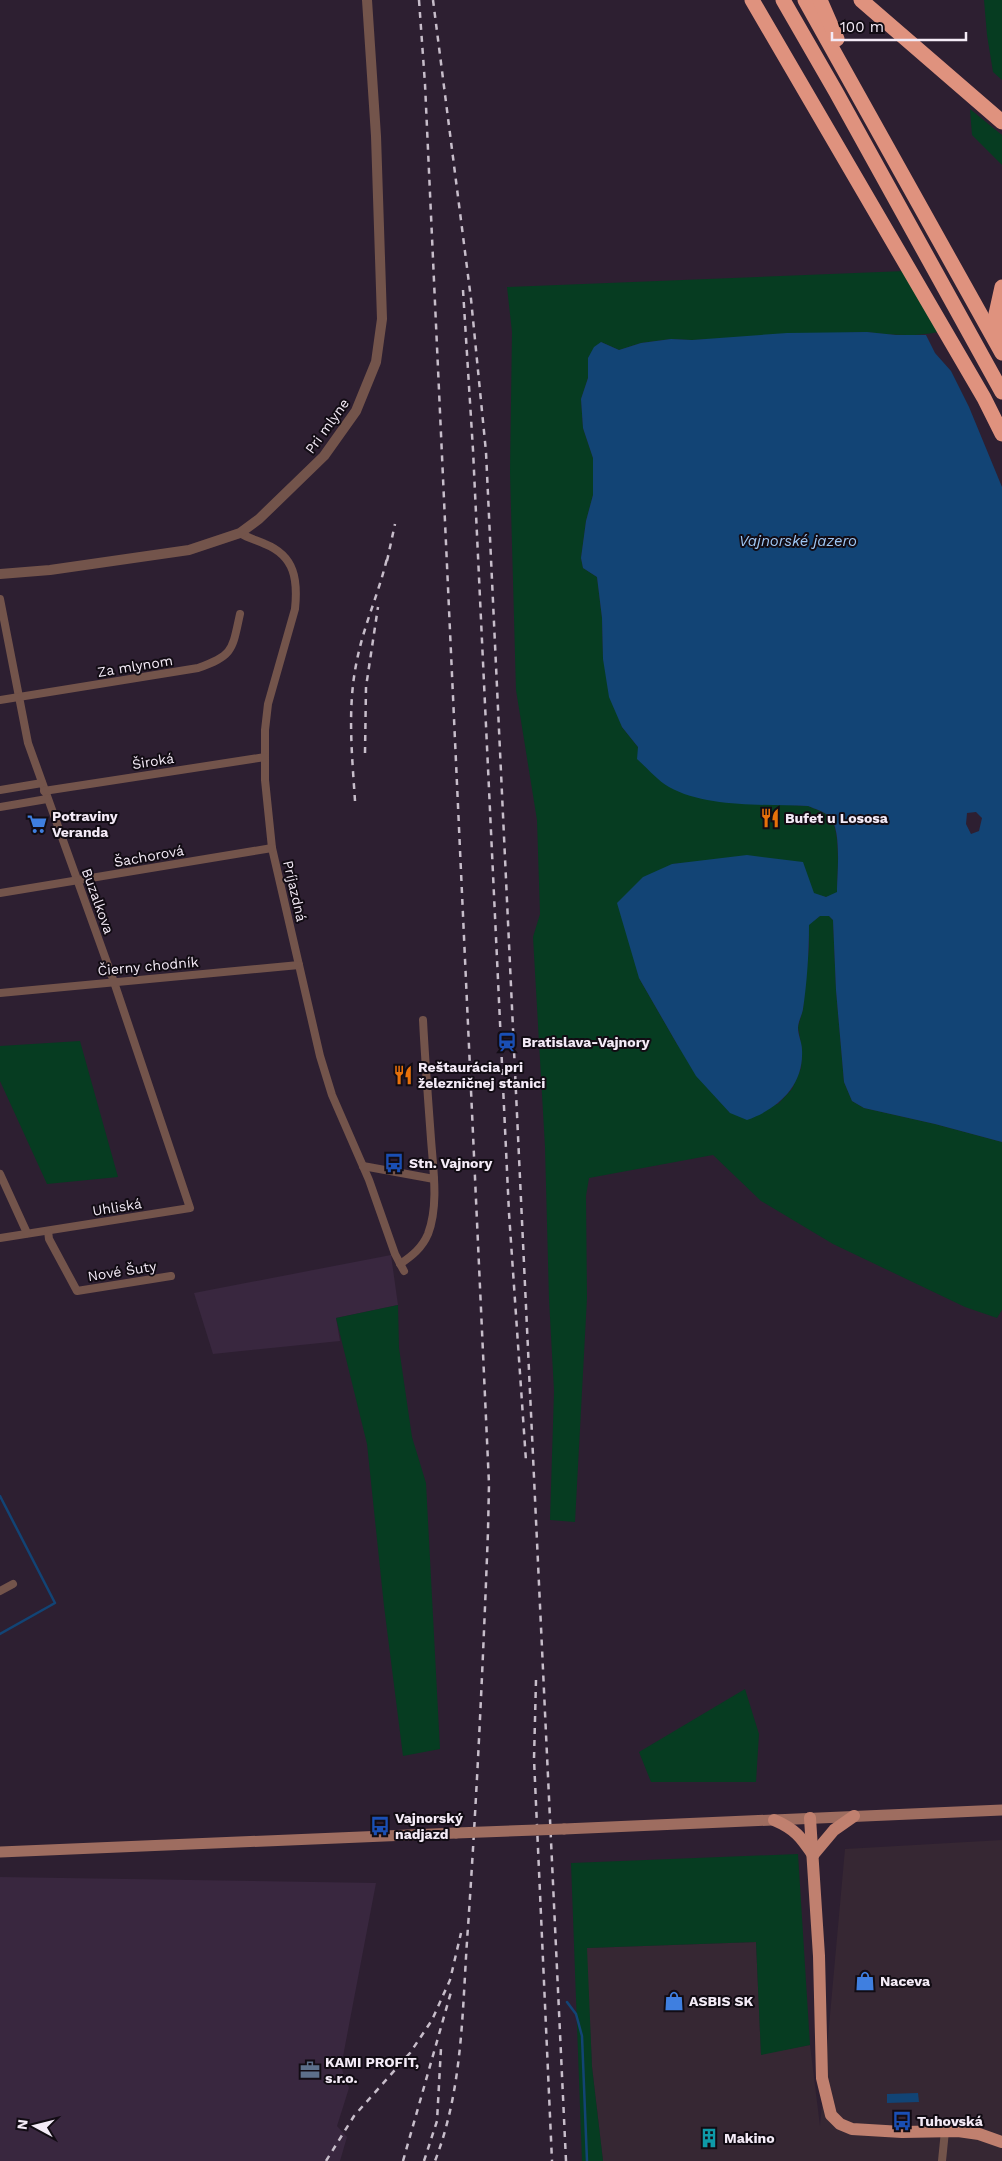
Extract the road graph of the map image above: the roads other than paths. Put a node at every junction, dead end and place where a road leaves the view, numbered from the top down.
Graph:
1 (367, 0) edge
2 (752, 0) edge
3 (783, 0) edge
4 (805, 0) edge
5 (820, 0) edge
6 (861, 0) edge
7 (866, 108) junction
8 (1002, 122) edge
9 (887, 232) junction
10 (1002, 287) edge
11 (999, 348) edge
12 (1001, 391) edge
13 (1002, 434) edge
14 (240, 533) junction
15 (0, 574) edge
16 (0, 599) edge
17 (240, 614) dead end
18 (18, 698) junction
19 (0, 700) edge
20 (265, 757) junction
21 (43, 787) junction
22 (0, 790) edge
23 (47, 799) junction
24 (0, 807) edge
25 (272, 848) junction
26 (77, 881) junction
27 (0, 893) edge
28 (299, 964) junction
29 (114, 982) junction
30 (0, 993) edge
31 (422, 1020) dead end
32 (364, 1166) junction
33 (0, 1174) edge
34 (434, 1179) junction
35 (190, 1208) joint
36 (48, 1231) junction
37 (27, 1233) junction
38 (0, 1238) edge
39 (171, 1276) dead end
40 (13, 1584) dead end
41 (0, 1591) edge
42 (998, 1810) edge
43 (854, 1816) junction
44 (810, 1818) junction
45 (774, 1820) junction
46 (0, 1852) edge
47 (813, 1855) junction
48 (945, 2131) junction
49 (1002, 2142) edge
50 (942, 2161) edge

1 - 14 street, Pri mlyne
2 - 9 highway
3 - 12 highway
4 - 7 highway
5 - 7 highway
6 - 8 highway
7 - 11 highway
9 - 12 highway
9 - 13 highway
10 - 11 highway
14 - 15 street, Pri mlyne
14 - 20 street, Príjazdná
16 - 18 street, Buzalkova
17 - 18 street, Za mlynom
18 - 19 street, Za mlynom
18 - 21 street, Buzalkova
20 - 21 street, Široká
20 - 25 street, Príjazdná
21 - 22 street, Široká
21 - 23 street, Buzalkova
23 - 24 street
23 - 26 street, Buzalkova
25 - 26 street, Šachorová
25 - 28 street, Príjazdná
26 - 27 street, Šachorová
26 - 29 street, Buzalkova
28 - 29 street, Čierny chodník
28 - 32 street, Príjazdná
29 - 30 street, Čierny chodník
29 - 35 street, Buzalkova
31 - 34 street
32 - 34 street
32 - 34 street, Príjazdná
33 - 37 street
35 - 36 street, Uhliská
36 - 37 street, Uhliská
36 - 39 street, Nové Šuty
37 - 38 street, Uhliská
40 - 41 street
42 - 43 main road
43 - 44 main road
43 - 47 main road
44 - 45 main road
44 - 47 main road
45 - 46 main road, bridge
45 - 47 main road
47 - 48 main road
48 - 49 main road
48 - 50 street

